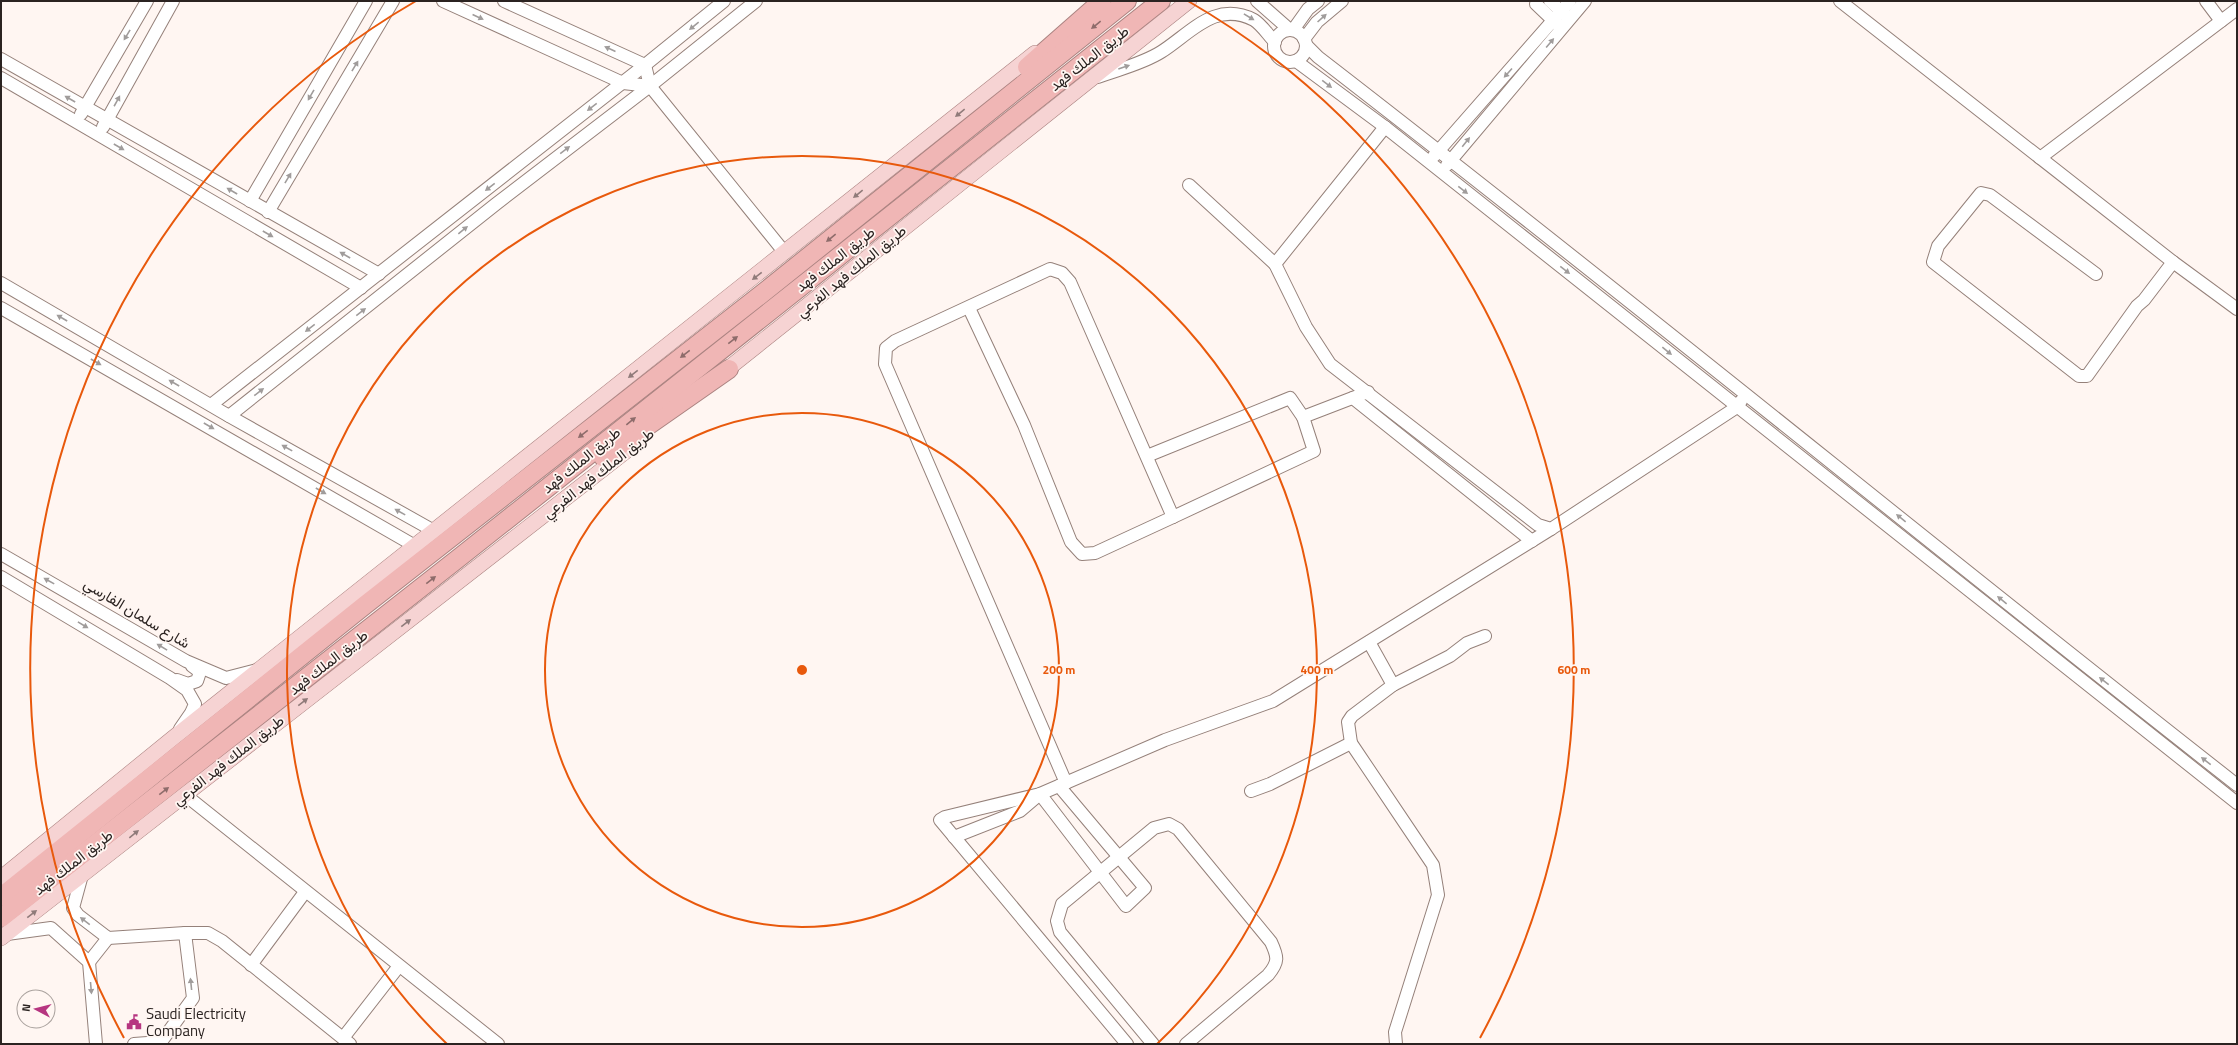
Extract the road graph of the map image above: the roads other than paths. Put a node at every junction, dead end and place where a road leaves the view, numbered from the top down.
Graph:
1 (147, 1) edge
2 (173, 1) edge
3 (366, 1) edge
4 (394, 1) edge
5 (443, 1) edge
6 (504, 1) edge
7 (724, 1) edge
8 (756, 1) edge
9 (1101, 1) edge
10 (1127, 1) edge
11 (1161, 1) edge
12 (1188, 1) edge
13 (1257, 1) edge
14 (1342, 1) edge
15 (1550, 1) edge
16 (1570, 1) edge
17 (1585, 1) edge
18 (1840, 1) edge
19 (2206, 1) edge
20 (1537, 2) edge
21 (1313, 3) edge
22 (2237, 9) edge
23 (1561, 20) junction
24 (2221, 21) junction
25 (1292, 30) junction
26 (1275, 42) junction
27 (1305, 42) junction
28 (1, 59) edge
29 (1296, 61) junction
30 (645, 65) junction
31 (1, 78) edge
32 (1088, 81) junction
33 (623, 83) junction
34 (650, 86) junction
35 (84, 107) junction
36 (107, 120) junction
37 (76, 122) junction
38 (1385, 127) junction
39 (98, 135) junction
40 (1439, 150) junction
41 (2040, 158) junction
42 (1452, 160) junction
43 (1428, 162) junction
44 (1442, 172) junction
45 (1188, 185) dead end
46 (250, 201) junction
47 (268, 212) junction
48 (850, 223) junction
49 (785, 253) junction
50 (2173, 262) junction
51 (1275, 264) junction
52 (379, 274) junction
53 (2096, 274) dead end
54 (1, 283) edge
55 (361, 288) junction
56 (1, 308) edge
57 (969, 308) junction
58 (2237, 309) edge
59 (729, 368) junction
60 (1368, 392) junction
61 (1747, 394) junction
62 (1353, 398) junction
63 (211, 406) junction
64 (1737, 407) junction
65 (229, 416) junction
66 (1304, 417) junction
67 (1147, 456) junction
68 (1173, 517) junction
69 (1552, 529) junction
70 (434, 531) junction
71 (1532, 541) junction
72 (416, 546) junction
73 (1, 554) edge
74 (460, 557) junction
75 (1, 577) edge
76 (1485, 636) dead end
77 (1369, 642) junction
78 (186, 661) junction
79 (262, 668) junction
80 (170, 678) junction
81 (1393, 685) junction
82 (173, 738) junction
83 (1351, 743) junction
84 (1062, 784) junction
85 (2237, 785) edge
86 (1251, 791) dead end
87 (184, 794) junction
88 (1040, 794) junction
89 (2237, 803) edge
90 (954, 837) junction
91 (1119, 857) junction
92 (1101, 873) junction
93 (82, 875) junction
94 (1, 878) edge
95 (305, 892) junction
96 (1, 897) edge
97 (3, 930) edge
98 (185, 933) junction
99 (108, 938) junction
100 (89, 962) junction
101 (251, 965) junction
102 (399, 966) junction
103 (347, 1041) edge
104 (494, 1043) edge
105 (96, 1044) edge
106 (134, 1044) edge
107 (1126, 1044) edge
108 (1153, 1044) edge
109 (1186, 1044) edge
110 (1396, 1044) edge

1 -> 35 street
36 -> 2 street
3 -> 46 street
47 -> 4 street
5 -> 33 street
30 -> 6 street
7 -> 30 street
8 - 34 street
9 - 48 highway
9 -> 49 main road
10 -> 48 highway, طريق الملك فهد
74 -> 11 highway, طريق الملك فهد
12 - 32 main road, طريق الملك فهد الفرعي
13 - 25 street
27 -> 14 street
15 - 23 street
16 - 23 street
17 - 23 street
18 - 41 street
19 - 24 street
20 - 23 street
21 - 25 street
22 - 24 street
23 -> 40 street
42 -> 23 street
24 - 41 street
25 - 26 street
25 - 27 street
26 - 29 street
32 -> 26 street
27 - 29 street
27 - 40 street
35 -> 28 street
29 -> 38 street
30 - 33 street
30 - 34 street
31 - 37 street
32 - 59 main road, طريق الملك فهد الفرعي
33 - 34 street
33 -> 52 street
34 - 49 street
65 -> 34 street
35 - 36 street
35 - 37 street
36 - 39 street
46 -> 36 street
37 - 39 street
38 - 43 street
38 - 51 street
39 -> 55 street
40 - 42 street
40 - 43 street
41 - 50 street
42 - 44 street
42 - 61 street
43 - 44 street
44 -> 64 street
45 - 51 street
46 - 47 street
52 -> 47 street
48 -> 96 highway, طريق الملك فهد
49 -> 70 main road
50 - 53 street
50 - 58 street
51 - 60 street
52 - 55 street
63 -> 54 street
55 -> 63 street
56 -> 72 street
57 - 67 street
57 - 68 street
57 - 84 street
59 - 74 highway
87 -> 59 main road, طريق الملك فهد الفرعي
60 - 62 street
60 - 69 street
61 - 64 street
85 -> 61 street
62 - 66 street
62 - 71 street
63 - 65 street
64 - 69 street
64 - 89 street
70 -> 65 street
66 - 67 street
66 - 68 street
67 - 68 street
69 - 71 street
70 - 72 main road
71 - 77 street
72 - 79 main road
78 -> 73 street, شارع سلمان الفارسي
97 -> 74 highway, طريق الملك فهد
75 -> 80 street
76 - 81 street
77 - 81 street
77 - 84 street
78 - 79 street, شارع سلمان الفارسي
78 - 80 street
79 - 82 main road
80 - 82 street
81 - 83 street
82 - 94 main road
83 - 86 street
83 - 110 street
84 - 88 street
84 - 91 street
93 -> 87 main road, طريق الملك فهد الفرعي
87 - 95 street
88 - 90 street
88 - 90 street
88 - 92 street
90 - 107 street
91 - 92 street
91 - 92 street
91 - 109 street
92 - 108 street
97 -> 93 main road, طريق الملك فهد الفرعي
99 -> 93 street
95 - 101 street
95 - 102 street
97 - 100 street
98 - 99 street
98 - 101 street
106 -> 98 street
99 - 100 street
100 -> 105 street
101 - 103 street
102 - 103 street
102 - 104 street

